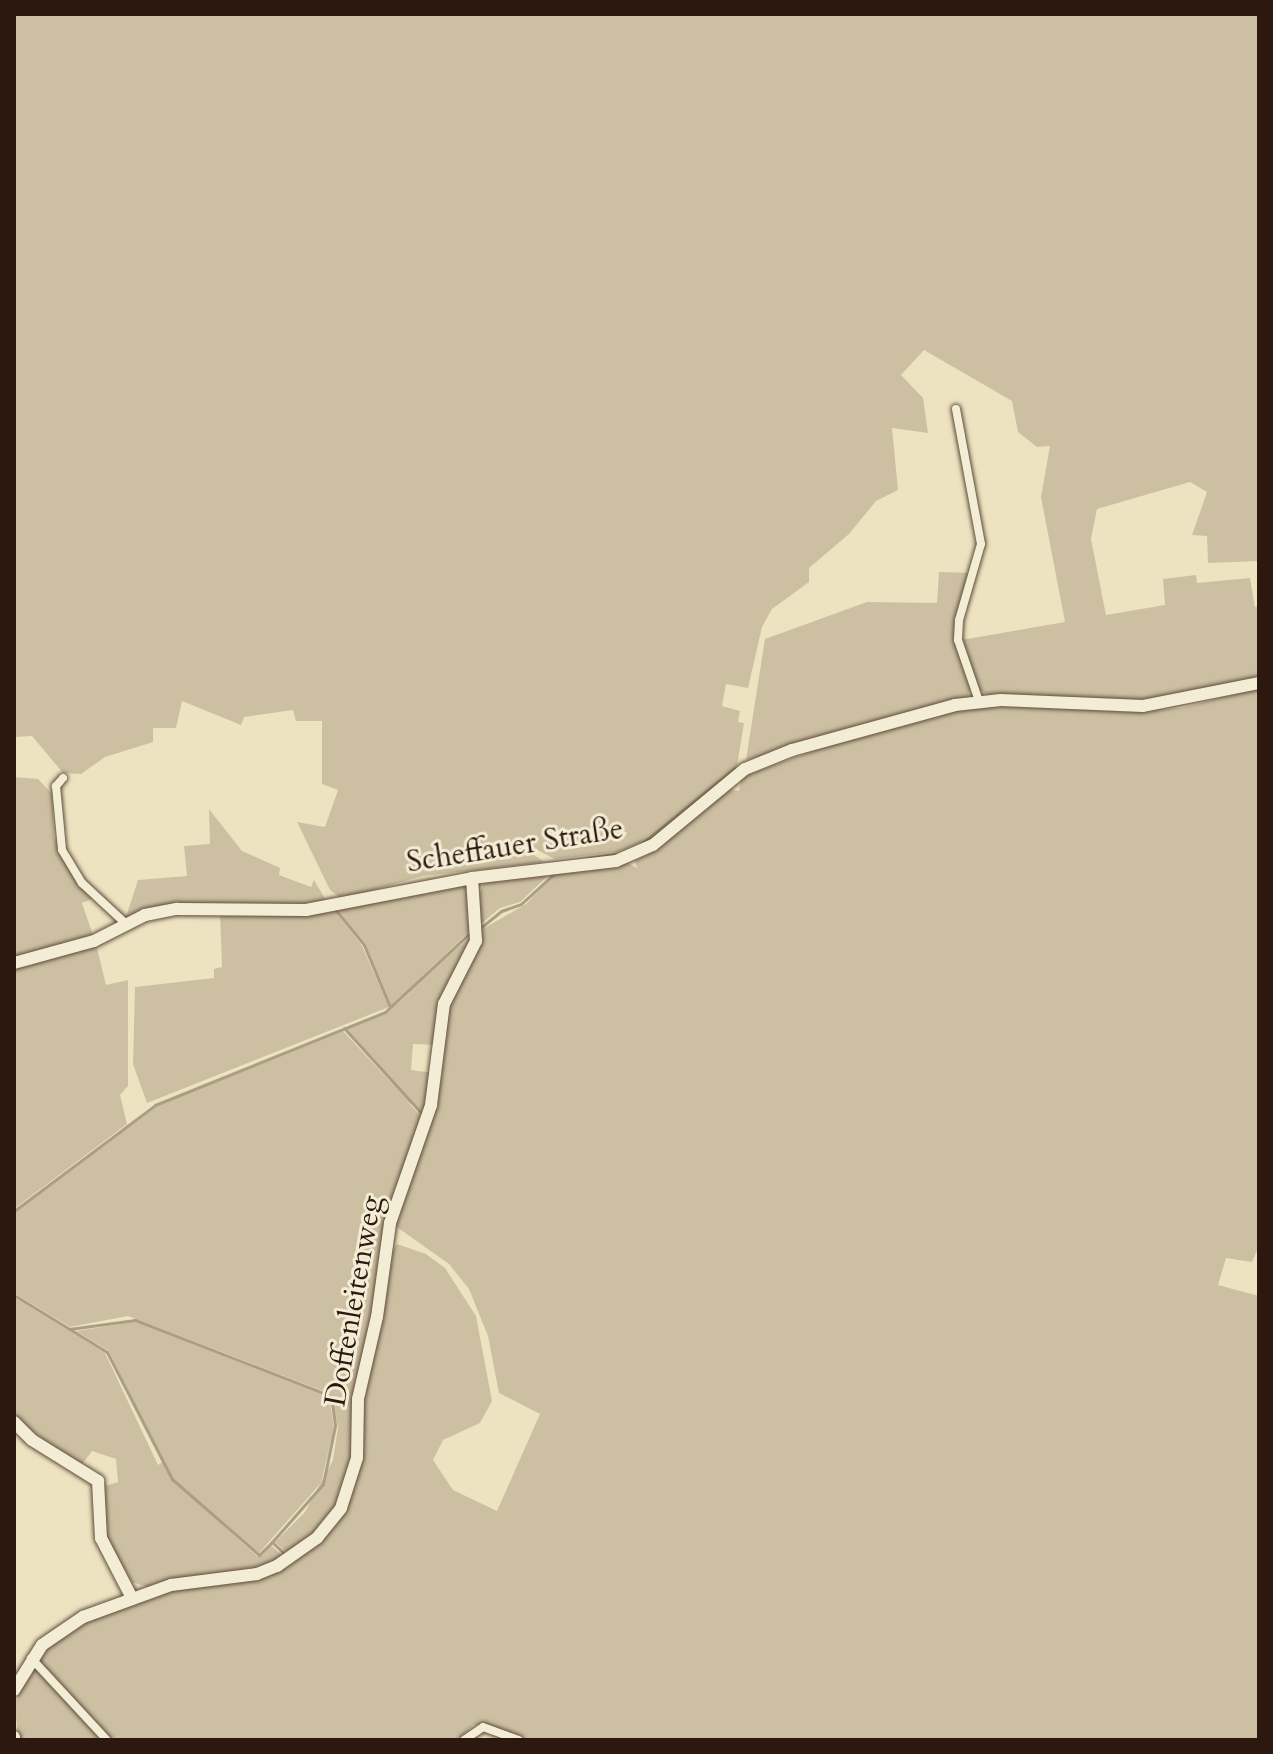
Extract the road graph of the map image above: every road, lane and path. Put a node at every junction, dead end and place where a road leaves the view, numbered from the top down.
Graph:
1 (956, 409) dead end
2 (1259, 683) edge
3 (979, 701) junction
4 (63, 778) dead end
5 (472, 878) junction
6 (124, 922) junction
7 (14, 963) edge
8 (14, 1422) edge
9 (132, 1598) junction
10 (30, 1657) junction
11 (14, 1690) edge
12 (107, 1740) edge
13 (464, 1740) edge
14 (519, 1740) edge

1 - 3 street
2 - 3 street, Scheffauer Straße
3 - 5 street, Scheffauer Straße
4 - 6 street
5 - 6 street, Scheffauer Straße
5 - 9 street, Doffenleitenweg
6 - 7 street, Scheffauer Straße
8 - 9 street
9 - 10 street, Doffenleitenweg
10 - 11 street
10 - 12 street
13 - 14 street

